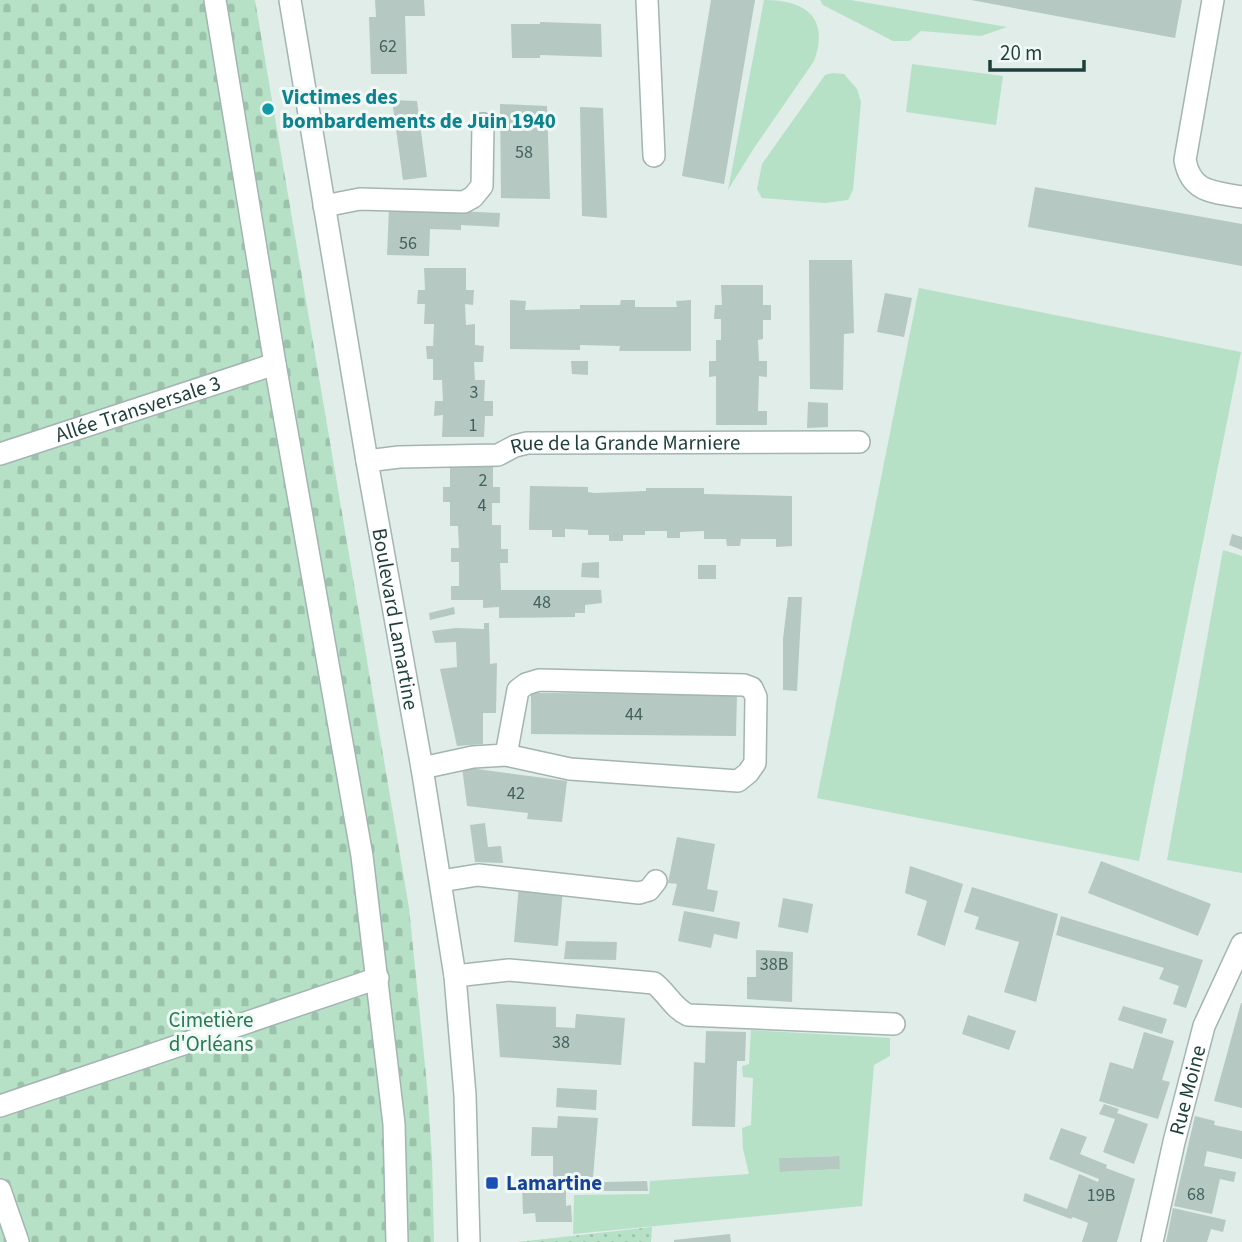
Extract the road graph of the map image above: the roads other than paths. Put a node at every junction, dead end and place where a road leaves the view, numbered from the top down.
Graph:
1 (215, 0) edge
2 (283, 0) edge
3 (290, 0) edge
4 (647, 0) edge
5 (1213, 0) edge
6 (484, 124) dead end
7 (654, 156) dead end
8 (1242, 197) edge
9 (324, 206) junction
10 (275, 364) junction
11 (859, 442) dead end
12 (0, 454) edge
13 (367, 461) junction
14 (506, 754) junction
15 (422, 768) junction
16 (441, 881) junction
17 (656, 881) dead end
18 (1242, 944) edge
19 (455, 976) junction
20 (378, 978) junction
21 (894, 1024) dead end
22 (0, 1106) edge
23 (0, 1190) edge
24 (18, 1242) edge
25 (397, 1242) edge
26 (463, 1242) edge
27 (469, 1242) edge
28 (1152, 1242) edge

1 - 10 street
2 - 26 street
3 - 9 street, Boulevard Lamartine
4 - 7 street
5 - 8 street
6 - 9 street
9 - 13 street, Boulevard Lamartine
10 - 12 street, Allée Transversale 3
10 - 20 street
11 - 13 street, Rue de la Grande Marniere
13 - 15 street, Boulevard Lamartine
14 - 14 street
14 - 15 street
15 - 16 street, Boulevard Lamartine
16 - 17 street
16 - 19 street, Boulevard Lamartine
18 - 28 street, Rue Moine
19 - 21 street
19 - 27 street, Boulevard Lamartine
20 - 22 street
20 - 25 street
23 - 24 street

